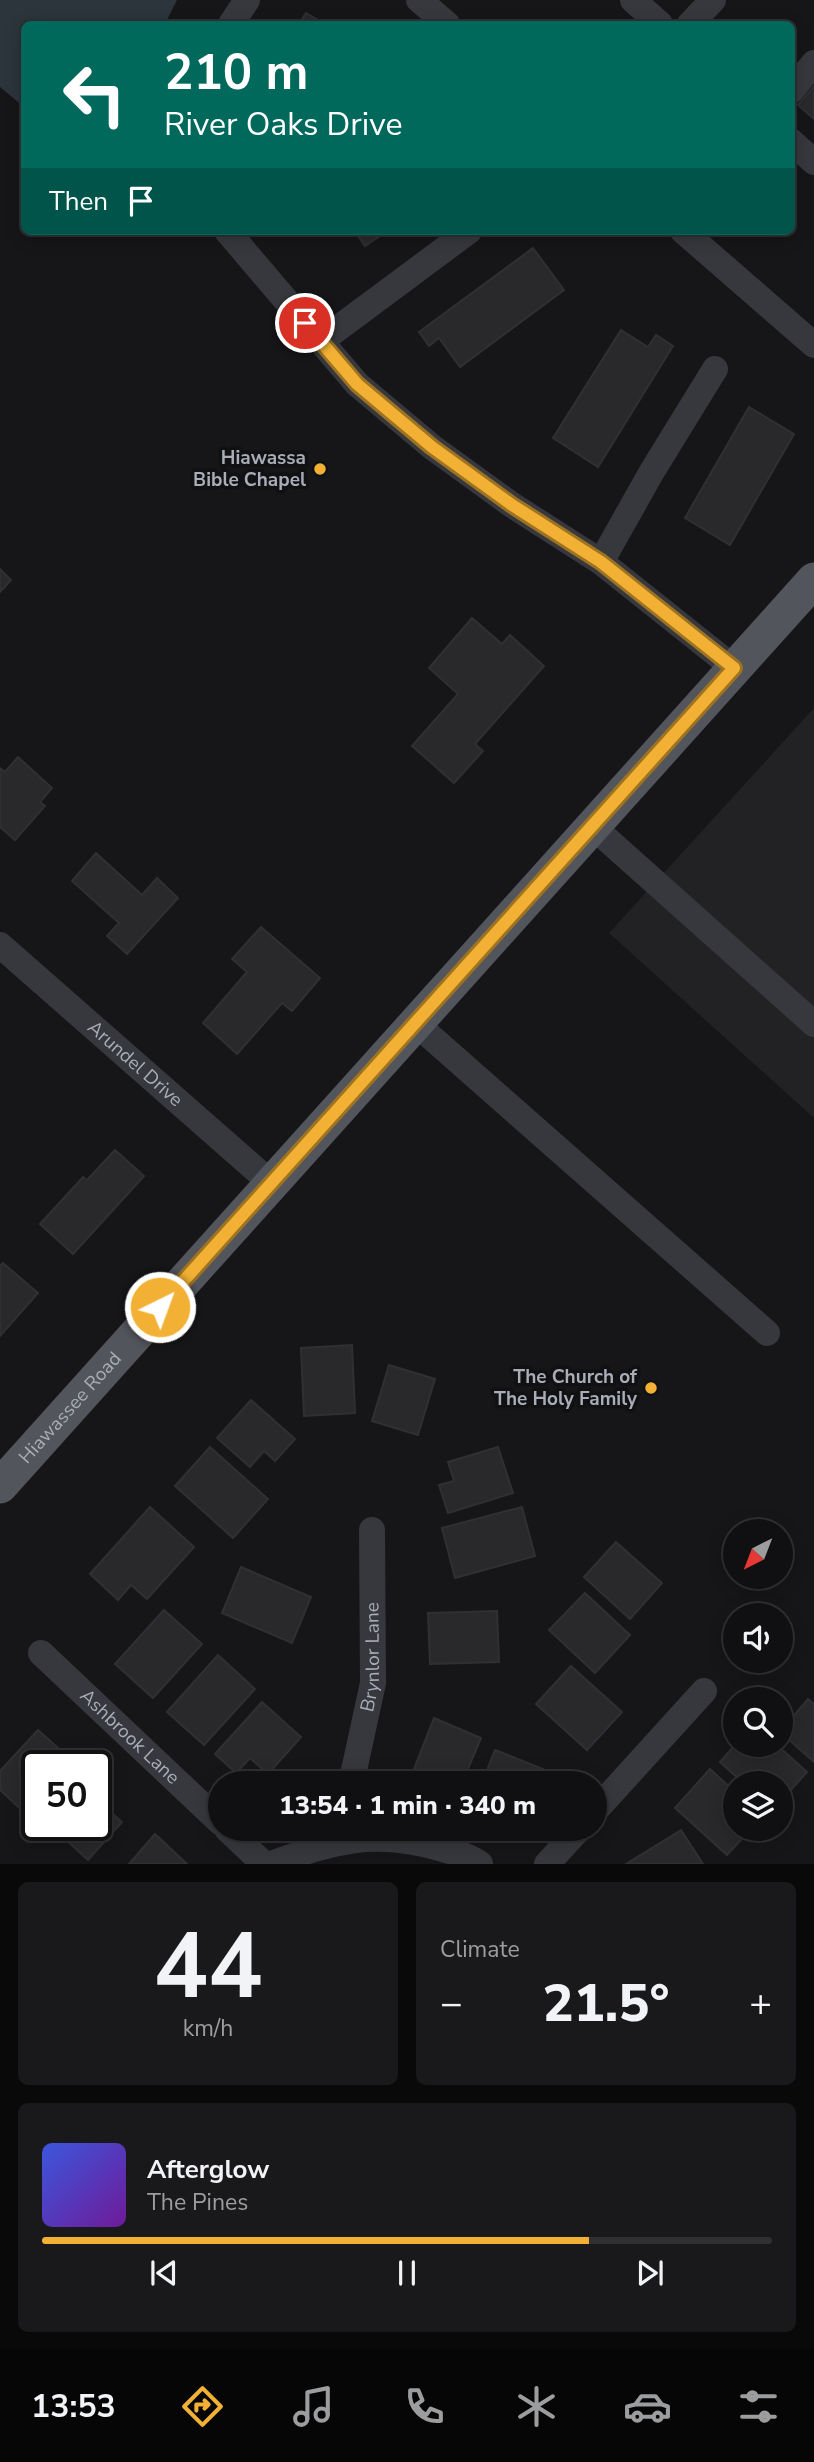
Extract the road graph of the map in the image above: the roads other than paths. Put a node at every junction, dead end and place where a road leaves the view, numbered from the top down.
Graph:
1 (247, 0) edge
2 (419, 0) edge
3 (633, 0) edge
4 (713, 0) edge
5 (233, 21) edge
6 (444, 21) edge
7 (657, 21) edge
8 (694, 21) edge
9 (814, 63) edge
10 (795, 86) edge
11 (795, 145) edge
12 (814, 162) edge
13 (230, 235) edge
14 (464, 235) edge
15 (688, 235) edge
16 (321, 341) junction
17 (814, 345) edge
18 (715, 369) dead end
19 (601, 562) junction
20 (814, 580) edge
21 (734, 668) junction
22 (591, 825) junction
23 (0, 944) edge
24 (414, 1022) junction
25 (814, 1024) edge
26 (271, 1182) junction
27 (767, 1333) dead end
28 (4, 1473) edge
29 (372, 1530) dead end
30 (41, 1653) dead end
31 (704, 1691) dead end
32 (354, 1771) edge
33 (607, 1798) edge
34 (208, 1811) edge
35 (240, 1841) edge
36 (334, 1841) edge
37 (412, 1841) edge
38 (568, 1841) edge
39 (264, 1864) edge
40 (271, 1864) edge
41 (480, 1864) edge
42 (547, 1864) edge

1 - 5 street
2 - 6 street
3 - 7 street
4 - 8 street
9 - 10 street
11 - 12 street
13 - 16 street
14 - 16 street
15 - 17 street
16 - 19 street
18 - 19 street
19 - 21 street
20 - 21 main road, Hiawassee Road
21 - 22 main road, Hiawassee Road
22 - 24 main road, Hiawassee Road
22 - 25 street
23 - 26 street, Arundel Drive
24 - 26 main road, Hiawassee Road
24 - 27 street
26 - 28 main road, Hiawassee Road
29 - 32 street, Brynlor Lane
30 - 34 street, Ashbrook Lane
31 - 33 street
35 - 39 street
36 - 40 street
37 - 41 street
38 - 42 street

